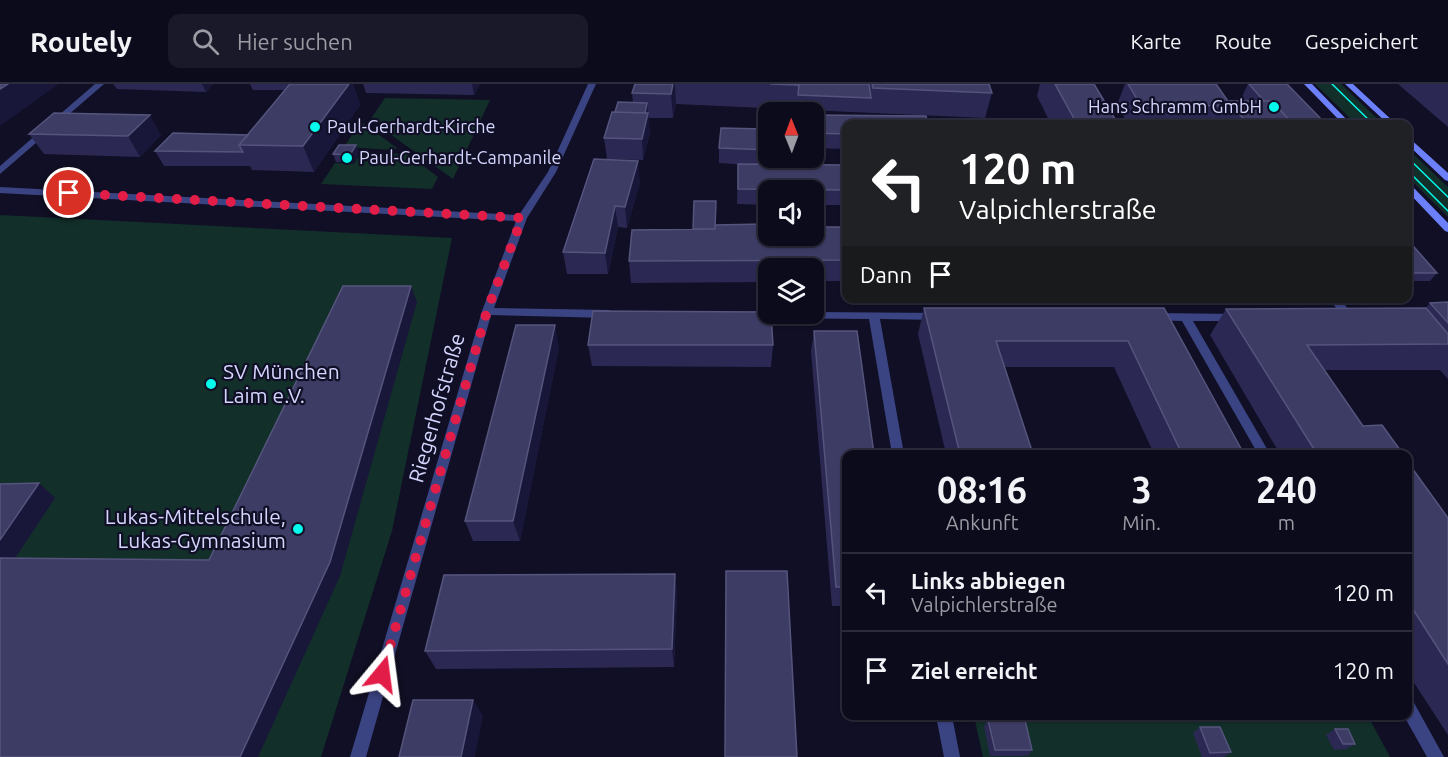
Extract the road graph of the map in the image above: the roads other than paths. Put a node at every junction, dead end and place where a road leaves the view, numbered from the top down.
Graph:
1 (100, 84) edge
2 (592, 84) edge
3 (1308, 84) edge
4 (1349, 84) edge
5 (1343, 120) edge
6 (1388, 120) edge
7 (1412, 144) edge
8 (0, 171) edge
9 (1448, 178) edge
10 (0, 190) edge
11 (1412, 191) edge
12 (522, 218) junction
13 (1448, 229) edge
14 (1338, 303) edge
15 (487, 311) junction
16 (618, 315) edge
17 (743, 315) edge
18 (874, 316) junction
19 (950, 316) edge
20 (1348, 316) edge
21 (1139, 317) edge
22 (1244, 317) edge
23 (1186, 318) junction
24 (897, 450) edge
25 (1262, 450) edge
26 (1412, 715) edge
27 (945, 720) edge
28 (358, 757) edge
29 (952, 757) edge
30 (1436, 757) edge

1 - 8 street
2 - 12 street, Riegerhofstraße
3 - 5 main road
4 - 6 main road
7 - 9 main road
10 - 12 street
11 - 13 main road
12 - 15 street, Riegerhofstraße
14 - 20 street
15 - 16 street
15 - 28 street, Riegerhofstraße
17 - 18 street
18 - 19 street
18 - 24 street
21 - 23 street
22 - 23 street
23 - 25 street
26 - 30 street
27 - 29 street

